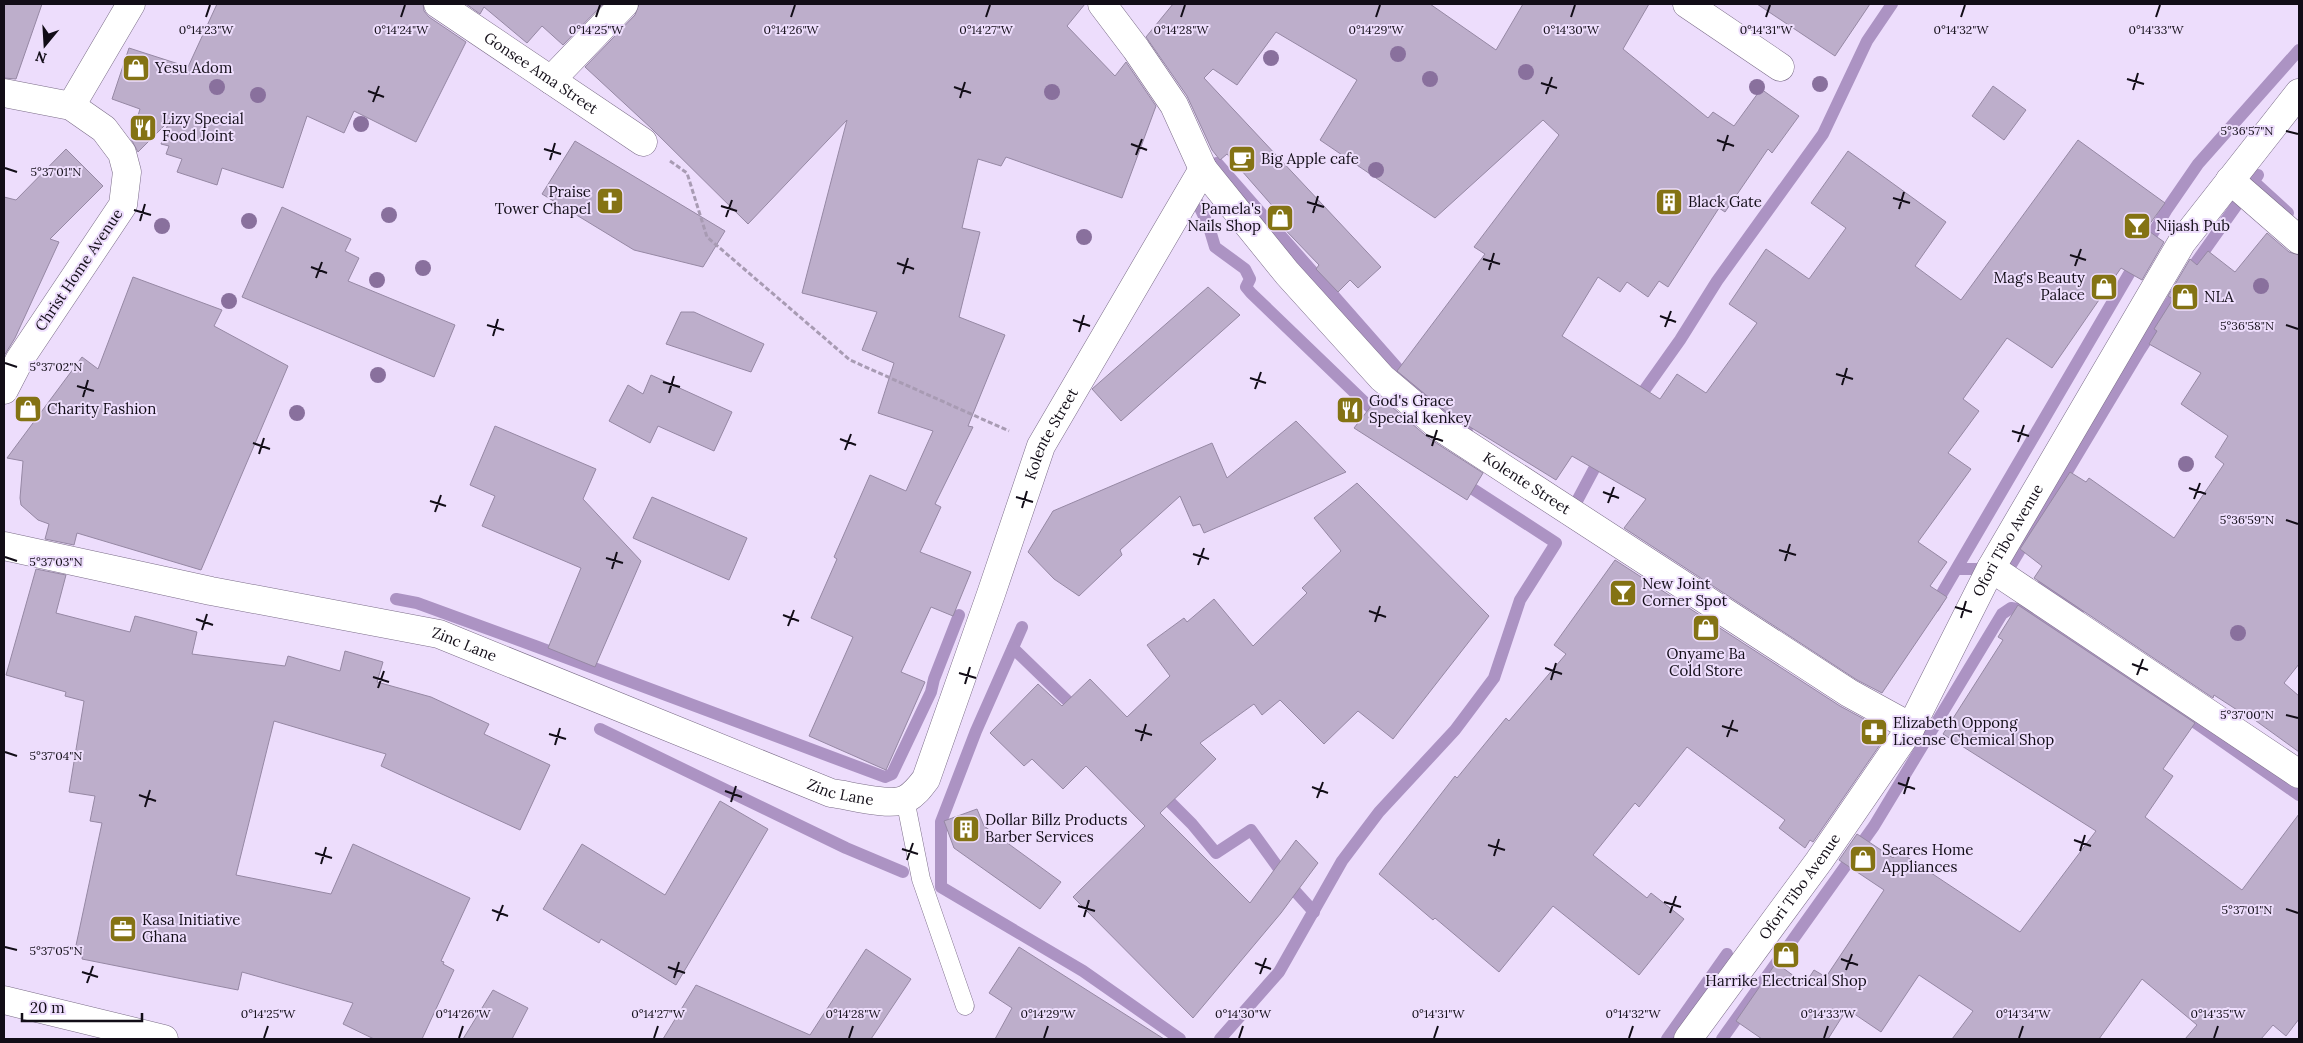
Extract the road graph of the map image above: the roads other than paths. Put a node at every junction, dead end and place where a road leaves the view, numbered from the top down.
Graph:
1 (131, 4) edge
2 (438, 4) edge
3 (624, 4) edge
4 (1102, 4) edge
5 (1687, 4) edge
6 (1780, 67) dead end
7 (550, 80) junction
8 (4, 93) edge
9 (2299, 93) edge
10 (71, 106) junction
11 (643, 142) road end
12 (1203, 169) junction
13 (2230, 180) junction
14 (2299, 240) edge
15 (4, 390) edge
16 (4, 546) edge
17 (1991, 568) junction
18 (1911, 727) junction
19 (2299, 774) edge
20 (905, 799) junction
21 (4, 1000) edge
22 (965, 1006) dead end
23 (164, 1039) edge
24 (1688, 1039) edge

1 - 10 street
2 - 7 street, Gonsee Ama Street
3 - 7 street
4 - 12 street, Kolente Street
5 - 6 street
7 - 11 street, Gonsee Ama Street
8 - 10 street
9 - 13 street, Ofori Tibo Avenue
10 - 15 street, Christ Home Avenue
12 - 18 street, Kolente Street
12 - 20 street, Kolente Street
13 - 14 street
13 - 17 street, Ofori Tibo Avenue
16 - 20 street, Zinc Lane
17 - 18 street, Ofori Tibo Avenue
17 - 19 street
18 - 24 street, Ofori Tibo Avenue
20 - 22 lane
21 - 23 street

